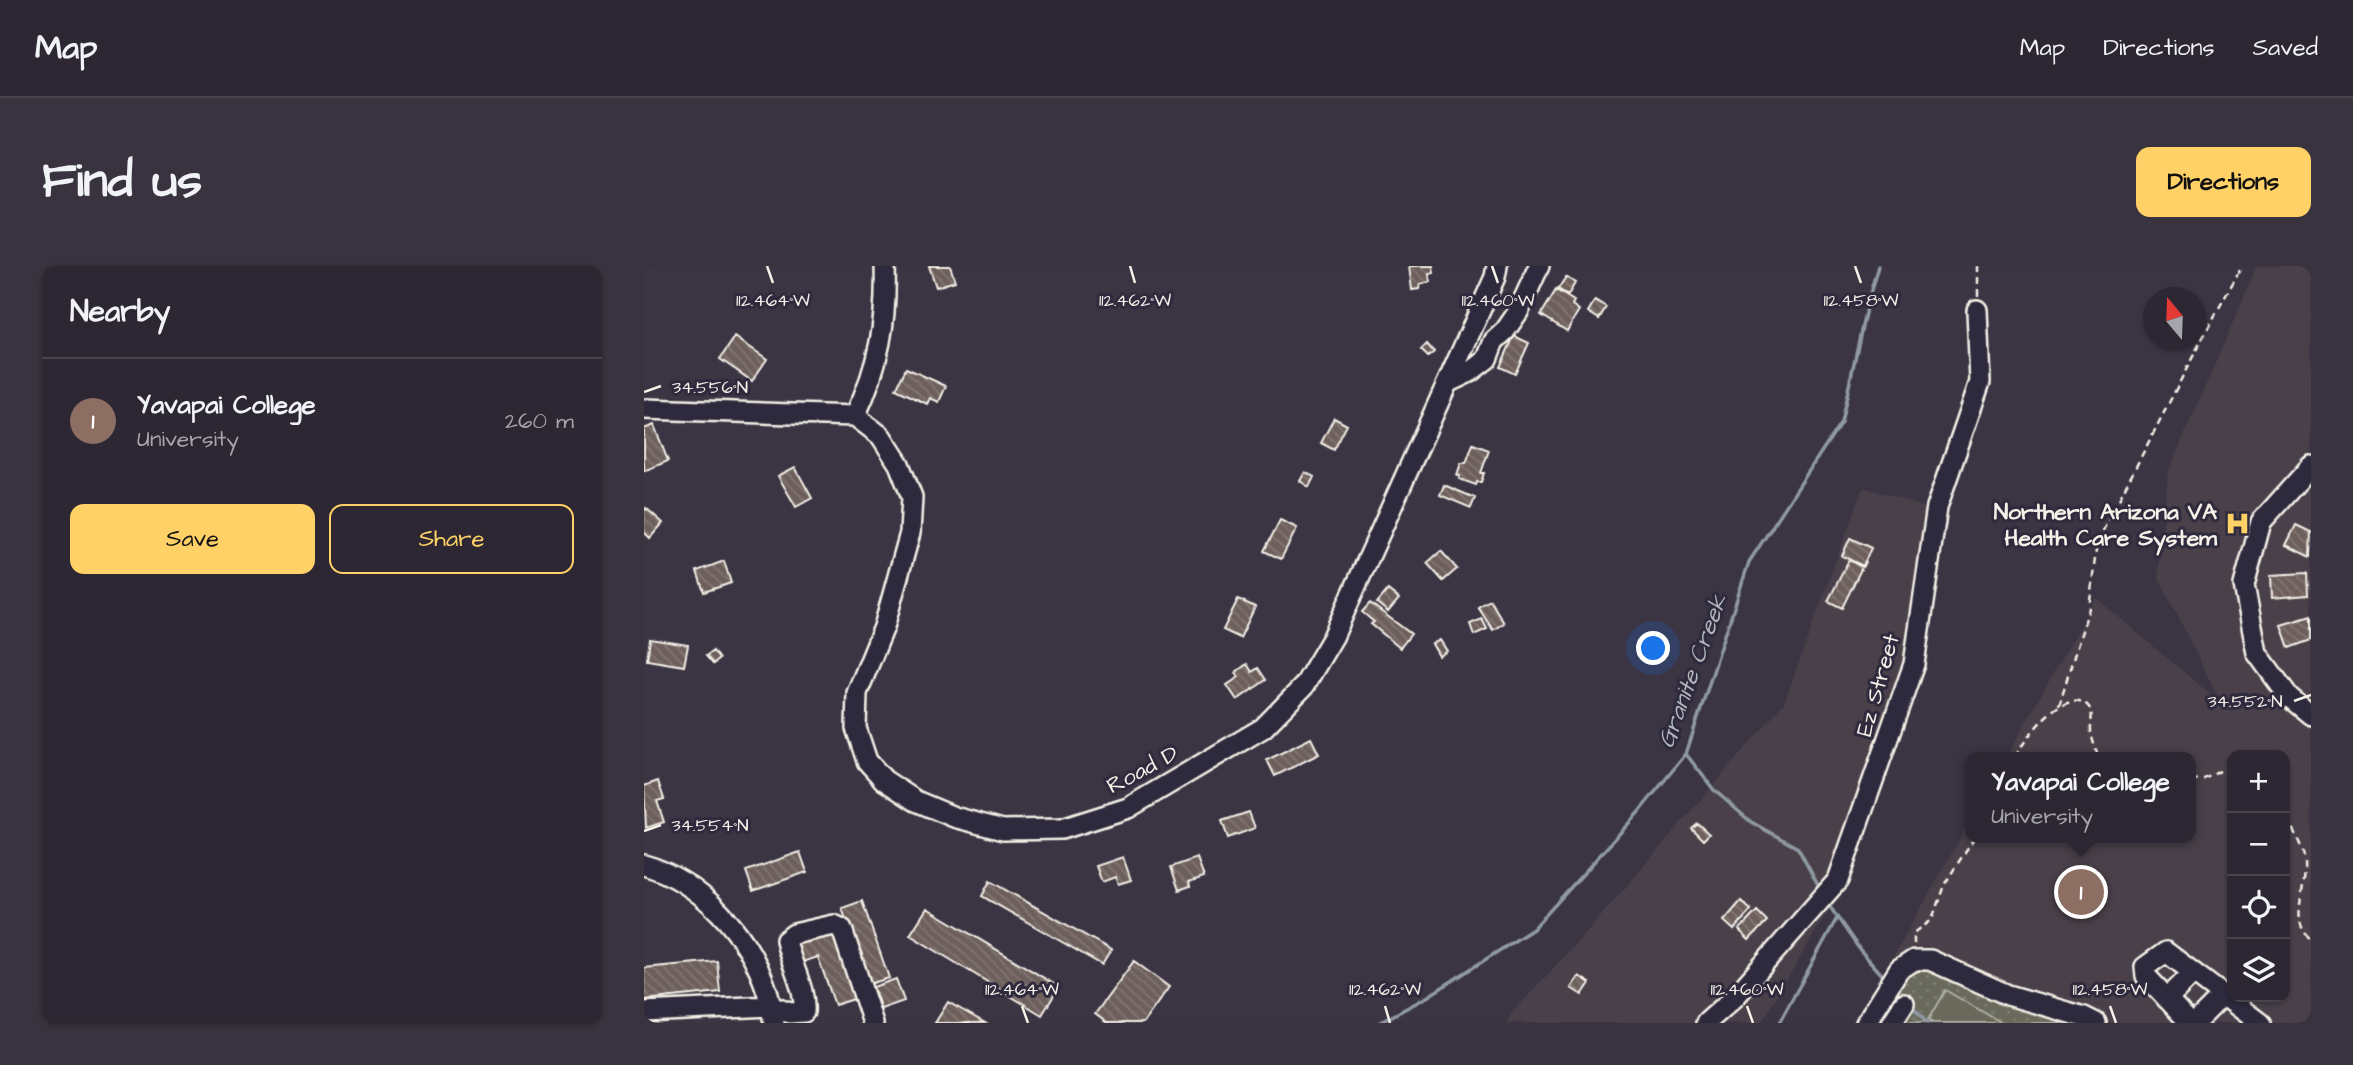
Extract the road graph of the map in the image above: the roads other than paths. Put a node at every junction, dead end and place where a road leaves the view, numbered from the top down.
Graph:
1 (885, 266) edge
2 (1497, 266) edge
3 (1539, 266) edge
4 (1519, 309) junction
5 (1977, 310) road end
6 (1475, 323) junction
7 (1449, 382) junction
8 (644, 409) edge
9 (855, 416) junction
10 (2311, 466) edge
11 (2311, 715) edge
12 (644, 865) edge
13 (2193, 973) junction
14 (2223, 995) junction
15 (2167, 999) junction
16 (1904, 1004) dead end
17 (644, 1012) edge
18 (772, 1015) edge
19 (2254, 1021) edge
20 (873, 1023) edge
21 (1706, 1023) edge
22 (1866, 1023) edge
23 (1892, 1023) edge
24 (2096, 1023) edge
25 (2192, 1023) edge

1 - 9 street
2 - 6 street, Road D
3 - 4 street
4 - 6 street
4 - 7 street
5 - 21 street, Ez Street
6 - 7 street, Road D
7 - 9 street, Road D
8 - 9 street
10 - 11 street
12 - 18 street
13 - 14 street
13 - 15 street
13 - 15 street
14 - 19 street
14 - 25 street
15 - 25 street
16 - 23 street
17 - 18 street
18 - 20 street
22 - 24 street

